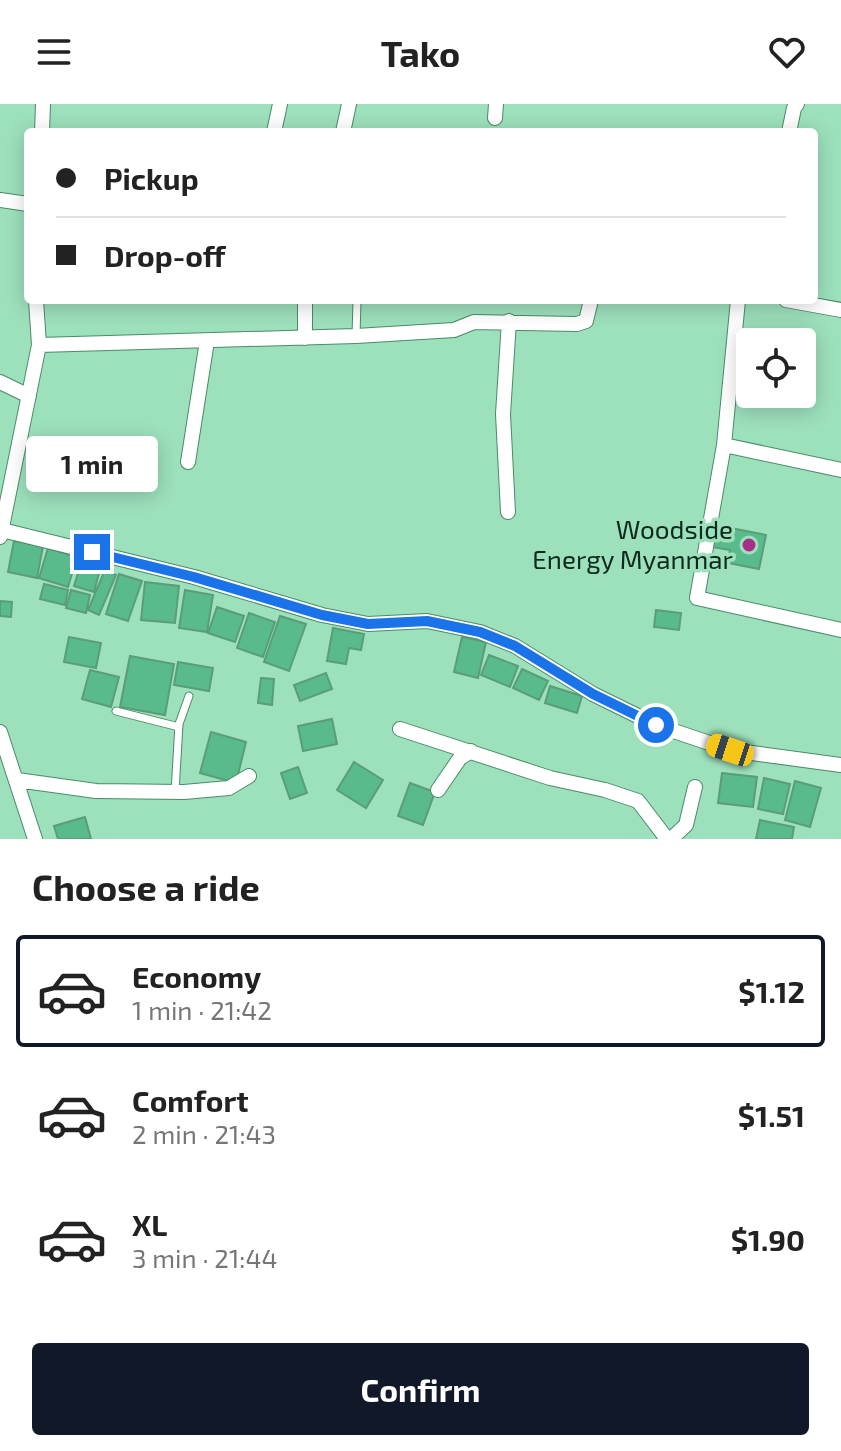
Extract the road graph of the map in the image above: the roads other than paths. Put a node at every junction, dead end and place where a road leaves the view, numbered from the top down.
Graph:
1 (43, 104) edge
2 (280, 104) edge
3 (349, 104) edge
4 (797, 104) edge
5 (42, 128) edge
6 (275, 128) edge
7 (344, 128) edge
8 (790, 128) edge
9 (0, 200) edge
10 (24, 203) edge
11 (36, 304) edge
12 (305, 304) edge
13 (357, 304) edge
14 (590, 304) edge
15 (738, 304) edge
16 (808, 304) edge
17 (841, 310) edge
18 (509, 321) junction
19 (356, 336) junction
20 (305, 338) junction
21 (207, 341) junction
22 (39, 345) junction
23 (0, 382) edge
24 (29, 396) junction
25 (724, 445) junction
26 (188, 462) dead end
27 (841, 470) edge
28 (508, 512) dead end
29 (1, 533) edge
30 (841, 630) edge
31 (189, 696) dead end
32 (116, 711) dead end
33 (179, 727) junction
34 (400, 729) dead end
35 (0, 732) edge
36 (471, 751) junction
37 (841, 765) edge
38 (249, 776) dead end
39 (17, 780) junction
40 (695, 787) dead end
41 (438, 790) dead end
42 (175, 792) junction
43 (35, 839) edge
44 (669, 839) edge

1 - 5 street
2 - 6 street
3 - 7 street
4 - 8 street
9 - 10 street
11 - 22 street
12 - 20 street
13 - 19 lane
14 - 18 street
15 - 25 street
16 - 17 street
18 - 19 street
18 - 28 street
19 - 20 street
20 - 21 street
21 - 22 street
21 - 26 street
22 - 24 street
23 - 24 street
24 - 29 street
25 - 27 street
25 - 30 street
29 - 37 street
31 - 33 lane
32 - 33 lane
33 - 42 lane
34 - 36 street
35 - 39 street
36 - 41 street
36 - 44 street
38 - 42 street
39 - 42 street
39 - 43 street
40 - 44 street

